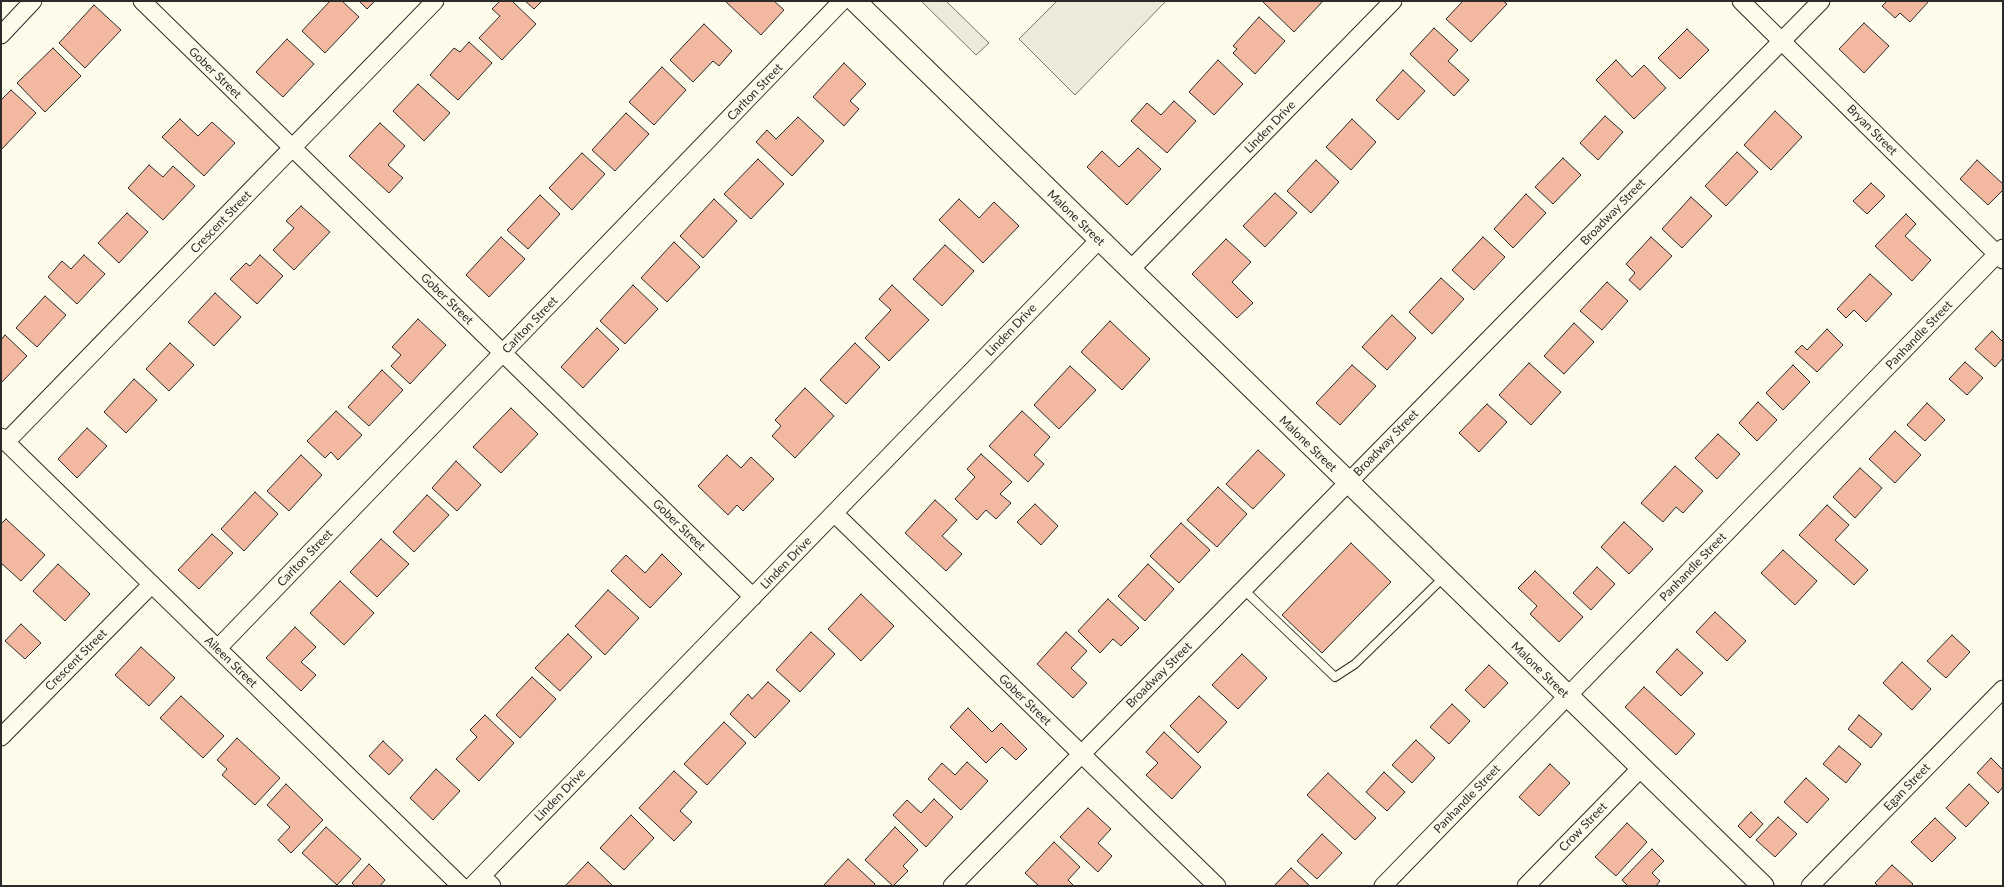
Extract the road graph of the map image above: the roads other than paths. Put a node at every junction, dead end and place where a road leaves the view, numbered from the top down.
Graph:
1 (34, 1) edge
2 (142, 1) edge
3 (435, 1) edge
4 (842, 1) edge
5 (855, 1) edge
6 (1393, 1) edge
7 (1741, 1) edge
8 (1821, 1) edge
9 (1, 34) edge
10 (1782, 41) junction
11 (292, 148) junction
12 (1099, 240) junction
13 (2001, 254) edge
14 (1130, 270) junction
15 (503, 353) junction
16 (4, 440) edge
17 (1348, 482) junction
18 (834, 513) junction
19 (1444, 576) junction
20 (152, 584) junction
21 (1243, 589) junction
22 (753, 597) junction
23 (218, 648) junction
24 (2002, 691) edge
25 (1568, 697) junction
26 (1, 737) edge
27 (1081, 754) junction
28 (1641, 768) junction
29 (482, 883) edge
30 (461, 886) edge
31 (952, 886) edge
32 (1217, 886) edge
33 (1382, 886) edge
34 (1526, 886) edge
35 (1763, 886) edge
36 (1810, 886) edge

1 - 9 street
2 - 11 street, Gober Street
3 - 11 street, Crescent Street
4 - 15 street, Carlton Street
5 - 12 street, Malone Street
6 - 14 street, Linden Drive
7 - 10 street, Bryan Street
8 - 10 street, Broadway Street
10 - 13 street, Bryan Street
10 - 17 street, Broadway Street
11 - 15 street, Gober Street
11 - 16 street, Crescent Street
12 - 14 street, Malone Street
12 - 18 street, Linden Drive
13 - 25 street, Panhandle Street
14 - 17 street, Malone Street
15 - 22 street, Gober Street
15 - 23 street, Carlton Street
16 - 20 street, Aileen Street
17 - 19 street, Malone Street
17 - 21 street, Broadway Street
18 - 22 street, Linden Drive
18 - 27 street, Gober Street
19 - 21 lane
19 - 25 street, Malone Street
20 - 23 street, Aileen Street
20 - 26 street, Crescent Street
21 - 27 street, Broadway Street
22 - 29 street, Linden Drive
23 - 30 street, Aileen Street
24 - 36 street, Egan Street
25 - 28 street, Malone Street
25 - 33 street, Panhandle Street
27 - 31 street, Broadway Street
27 - 32 street, Gober Street
28 - 34 street, Crow Street
28 - 35 street, Malone Street

